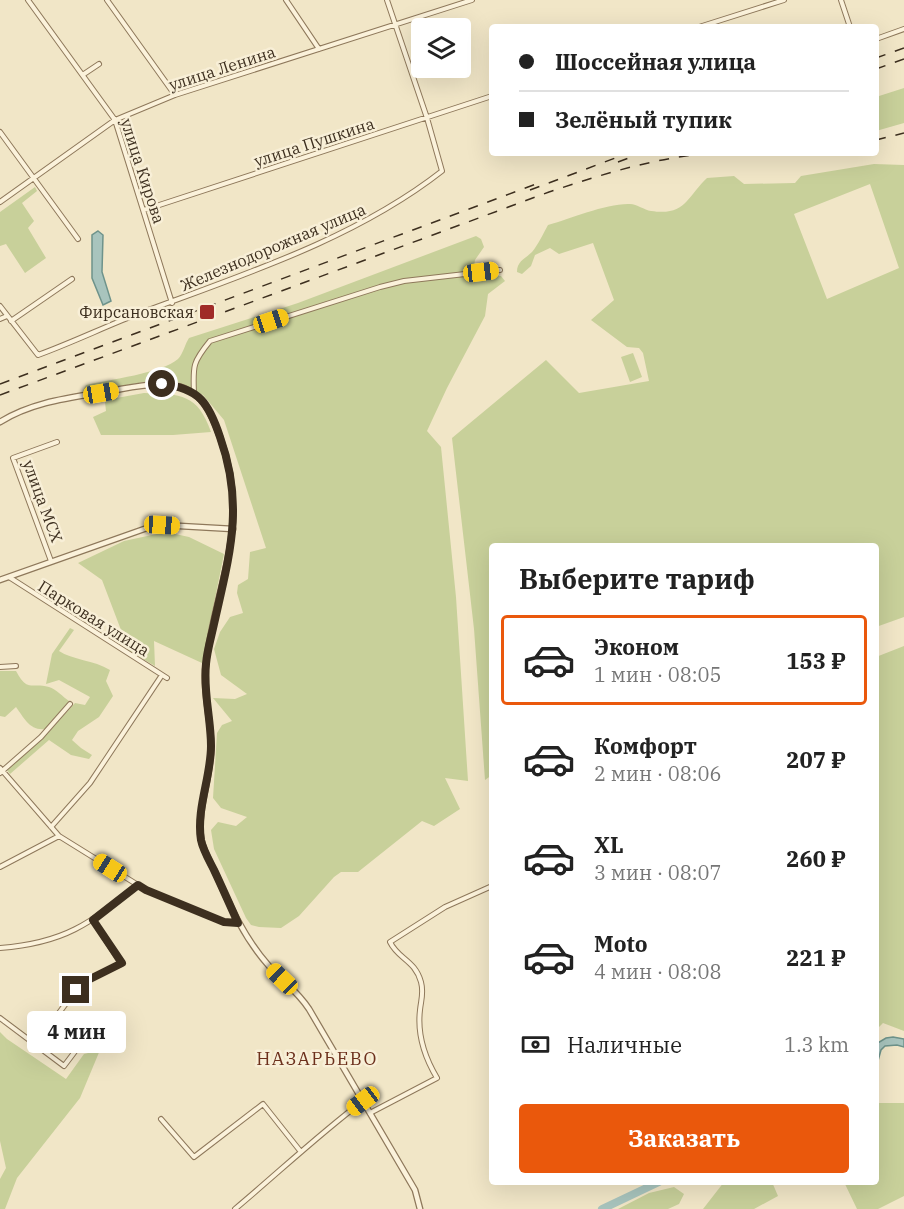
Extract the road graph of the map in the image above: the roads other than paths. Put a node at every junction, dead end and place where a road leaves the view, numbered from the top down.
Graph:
1 (28, 0) edge
2 (106, 0) edge
3 (286, 0) edge
4 (387, 0) edge
5 (472, 0) edge
6 (784, 0) edge
7 (841, 0) edge
8 (466, 1) edge
9 (708, 24) edge
10 (849, 24) edge
11 (397, 26) junction
12 (904, 29) edge
13 (879, 38) edge
14 (319, 48) junction
15 (99, 64) dead end
16 (84, 74) junction
17 (175, 95) junction
18 (489, 97) edge
19 (427, 118) junction
20 (115, 120) junction
21 (0, 132) edge
22 (34, 179) junction
23 (0, 202) edge
24 (144, 210) junction
25 (78, 239) dead end
26 (500, 270) dead end
27 (72, 279) dead end
28 (172, 303) junction
29 (0, 306) edge
30 (7, 316) junction
31 (0, 319) edge
32 (11, 321) junction
33 (194, 394) junction
34 (0, 422) edge
35 (57, 442) dead end
36 (233, 529) junction
37 (51, 561) junction
38 (0, 574) edge
39 (9, 577) junction
40 (0, 580) edge
41 (16, 666) dead end
42 (0, 667) edge
43 (162, 675) junction
44 (167, 678) dead end
45 (70, 704) dead end
46 (1, 771) edge
47 (51, 827) junction
48 (59, 836) junction
49 (0, 867) edge
50 (138, 885) junction
51 (489, 887) edge
52 (93, 920) junction
53 (238, 923) junction
54 (0, 948) edge
55 (0, 1018) edge
56 (53, 1021) dead end
57 (95, 1025) dead end
58 (363, 1101) junction
59 (370, 1113) junction
60 (161, 1119) dead end
61 (301, 1152) junction
62 (235, 1209) edge
63 (420, 1209) edge

1 - 16 street, улица Кирова
2 - 17 street
3 - 14 street
4 - 11 street
5 - 8 street, улица Ленина
6 - 9 street
7 - 10 street
8 - 11 street, улица Ленина
11 - 14 street, улица Ленина
11 - 19 street
12 - 13 street
14 - 17 street, улица Ленина
15 - 16 street
16 - 20 street, улица Кирова
17 - 20 street, улица Ленина
18 - 19 street, улица Пушкина
19 - 24 street, улица Пушкина
19 - 28 street, Железнодорожная улица
20 - 22 street, улица Ленина
20 - 24 street, улица Кирова
21 - 22 street
22 - 23 street, улица Ленина
22 - 25 street
24 - 28 street, улица Кирова
26 - 33 street
27 - 32 street
28 - 32 street, Железнодорожная улица
29 - 30 street
30 - 31 street
30 - 32 street
33 - 34 street
33 - 36 street
35 - 37 street, улица МСХ
36 - 37 street
36 - 53 street
37 - 39 street
38 - 40 street
39 - 40 street
39 - 43 street, Парковая улица
41 - 42 street
43 - 44 street, Парковая улица
43 - 47 street
45 - 46 street
46 - 47 street
47 - 48 street
48 - 49 street
48 - 50 street
50 - 52 street
50 - 53 street
51 - 59 street
52 - 54 street
52 - 56 street
53 - 58 street
55 - 57 street
58 - 59 street
58 - 61 street
59 - 63 street
60 - 61 street
61 - 62 street

